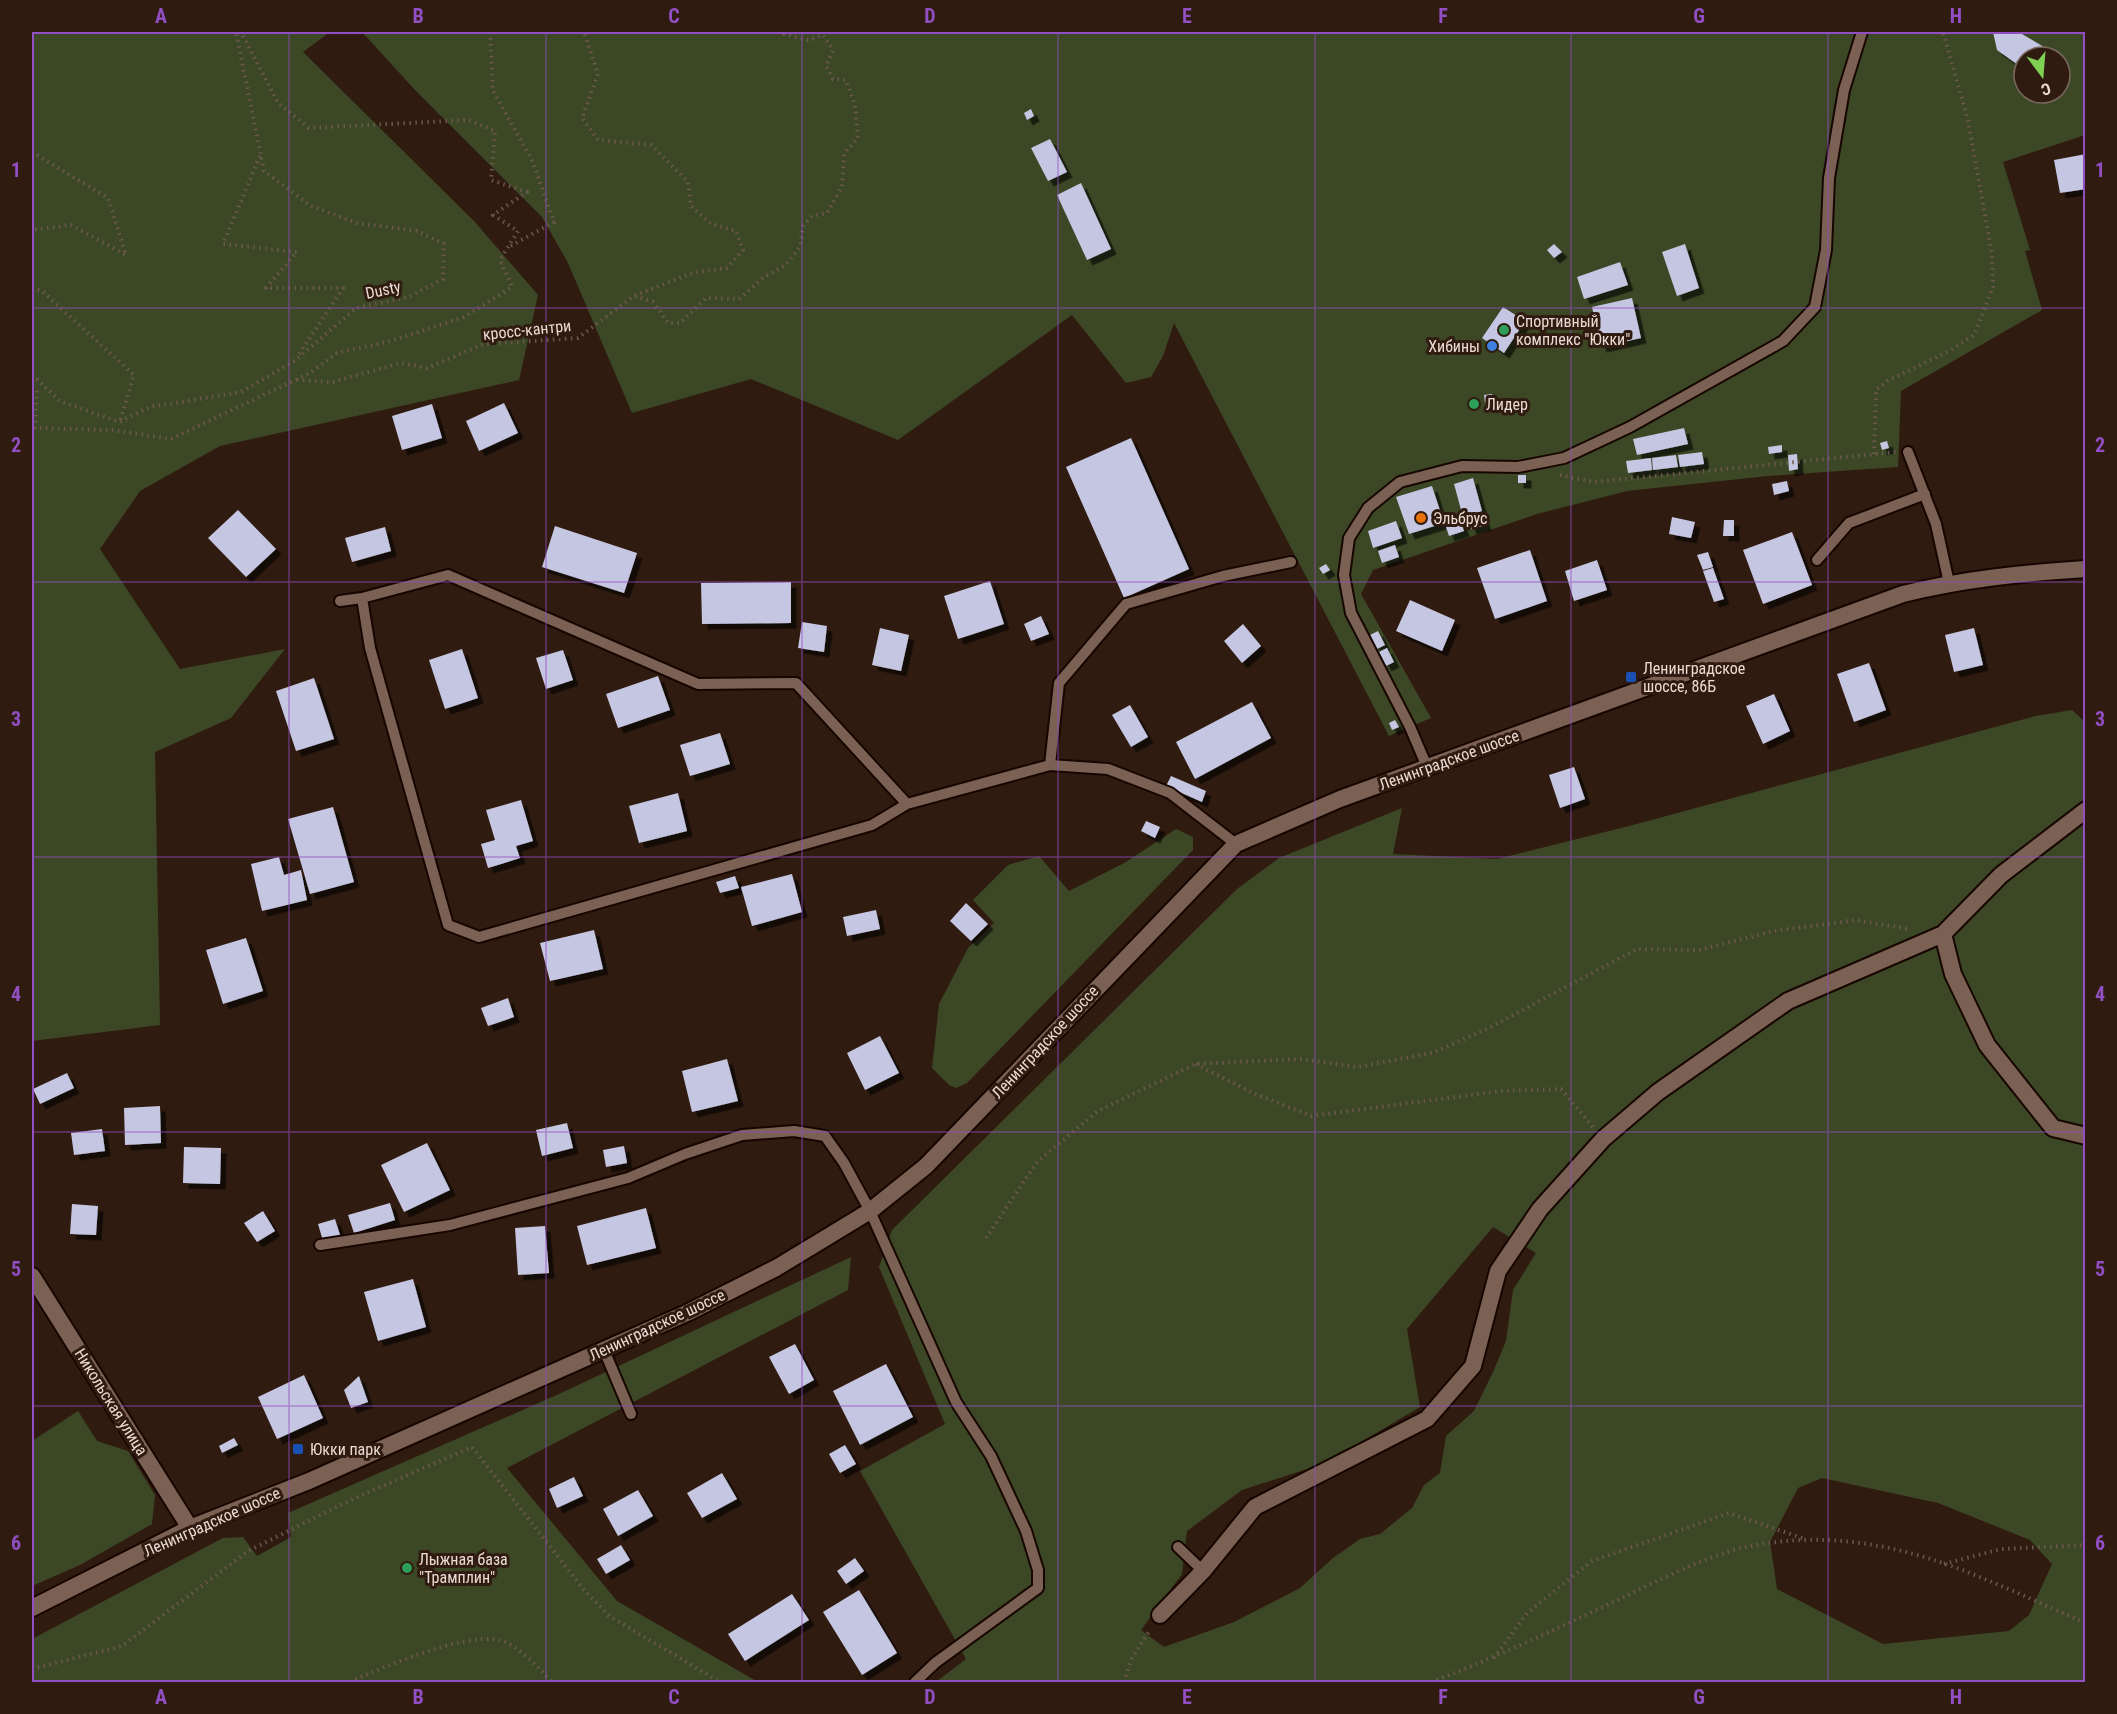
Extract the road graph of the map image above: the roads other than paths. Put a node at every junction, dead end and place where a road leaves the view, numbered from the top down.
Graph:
1 (1862, 32) edge
2 (1908, 452) road end
3 (1925, 494) junction
4 (1817, 560) dead end
5 (1291, 562) dead end
6 (2085, 569) edge
7 (1950, 583) junction
8 (362, 598) junction
9 (340, 601) dead end
10 (1050, 765) junction
11 (1428, 769) junction
12 (907, 804) junction
13 (2085, 810) edge
14 (1236, 844) junction
15 (1943, 934) junction
16 (2085, 1136) edge
17 (870, 1211) junction
18 (320, 1245) dead end
19 (32, 1276) edge
20 (604, 1350) junction
21 (631, 1414) dead end
22 (190, 1528) junction
23 (1178, 1547) dead end
24 (1203, 1571) junction
25 (32, 1608) edge
26 (1160, 1615) road end
27 (912, 1682) edge

1 - 11 lane
2 - 3 lane
3 - 4 lane
3 - 7 lane
5 - 10 lane
6 - 7 main road, Ленинградское шоссе
7 - 11 main road, Ленинградское шоссе
8 - 9 lane
8 - 12 lane
8 - 12 lane
10 - 12 lane
10 - 14 lane
11 - 14 main road, Ленинградское шоссе
13 - 15 main road
14 - 17 main road, Ленинградское шоссе
15 - 16 main road
15 - 24 main road
17 - 18 lane
17 - 20 main road, Ленинградское шоссе
17 - 27 lane
19 - 22 main road, Никольская улица
20 - 21 lane
20 - 22 main road, Ленинградское шоссе
22 - 25 main road, Ленинградское шоссе
23 - 24 lane
24 - 26 main road

